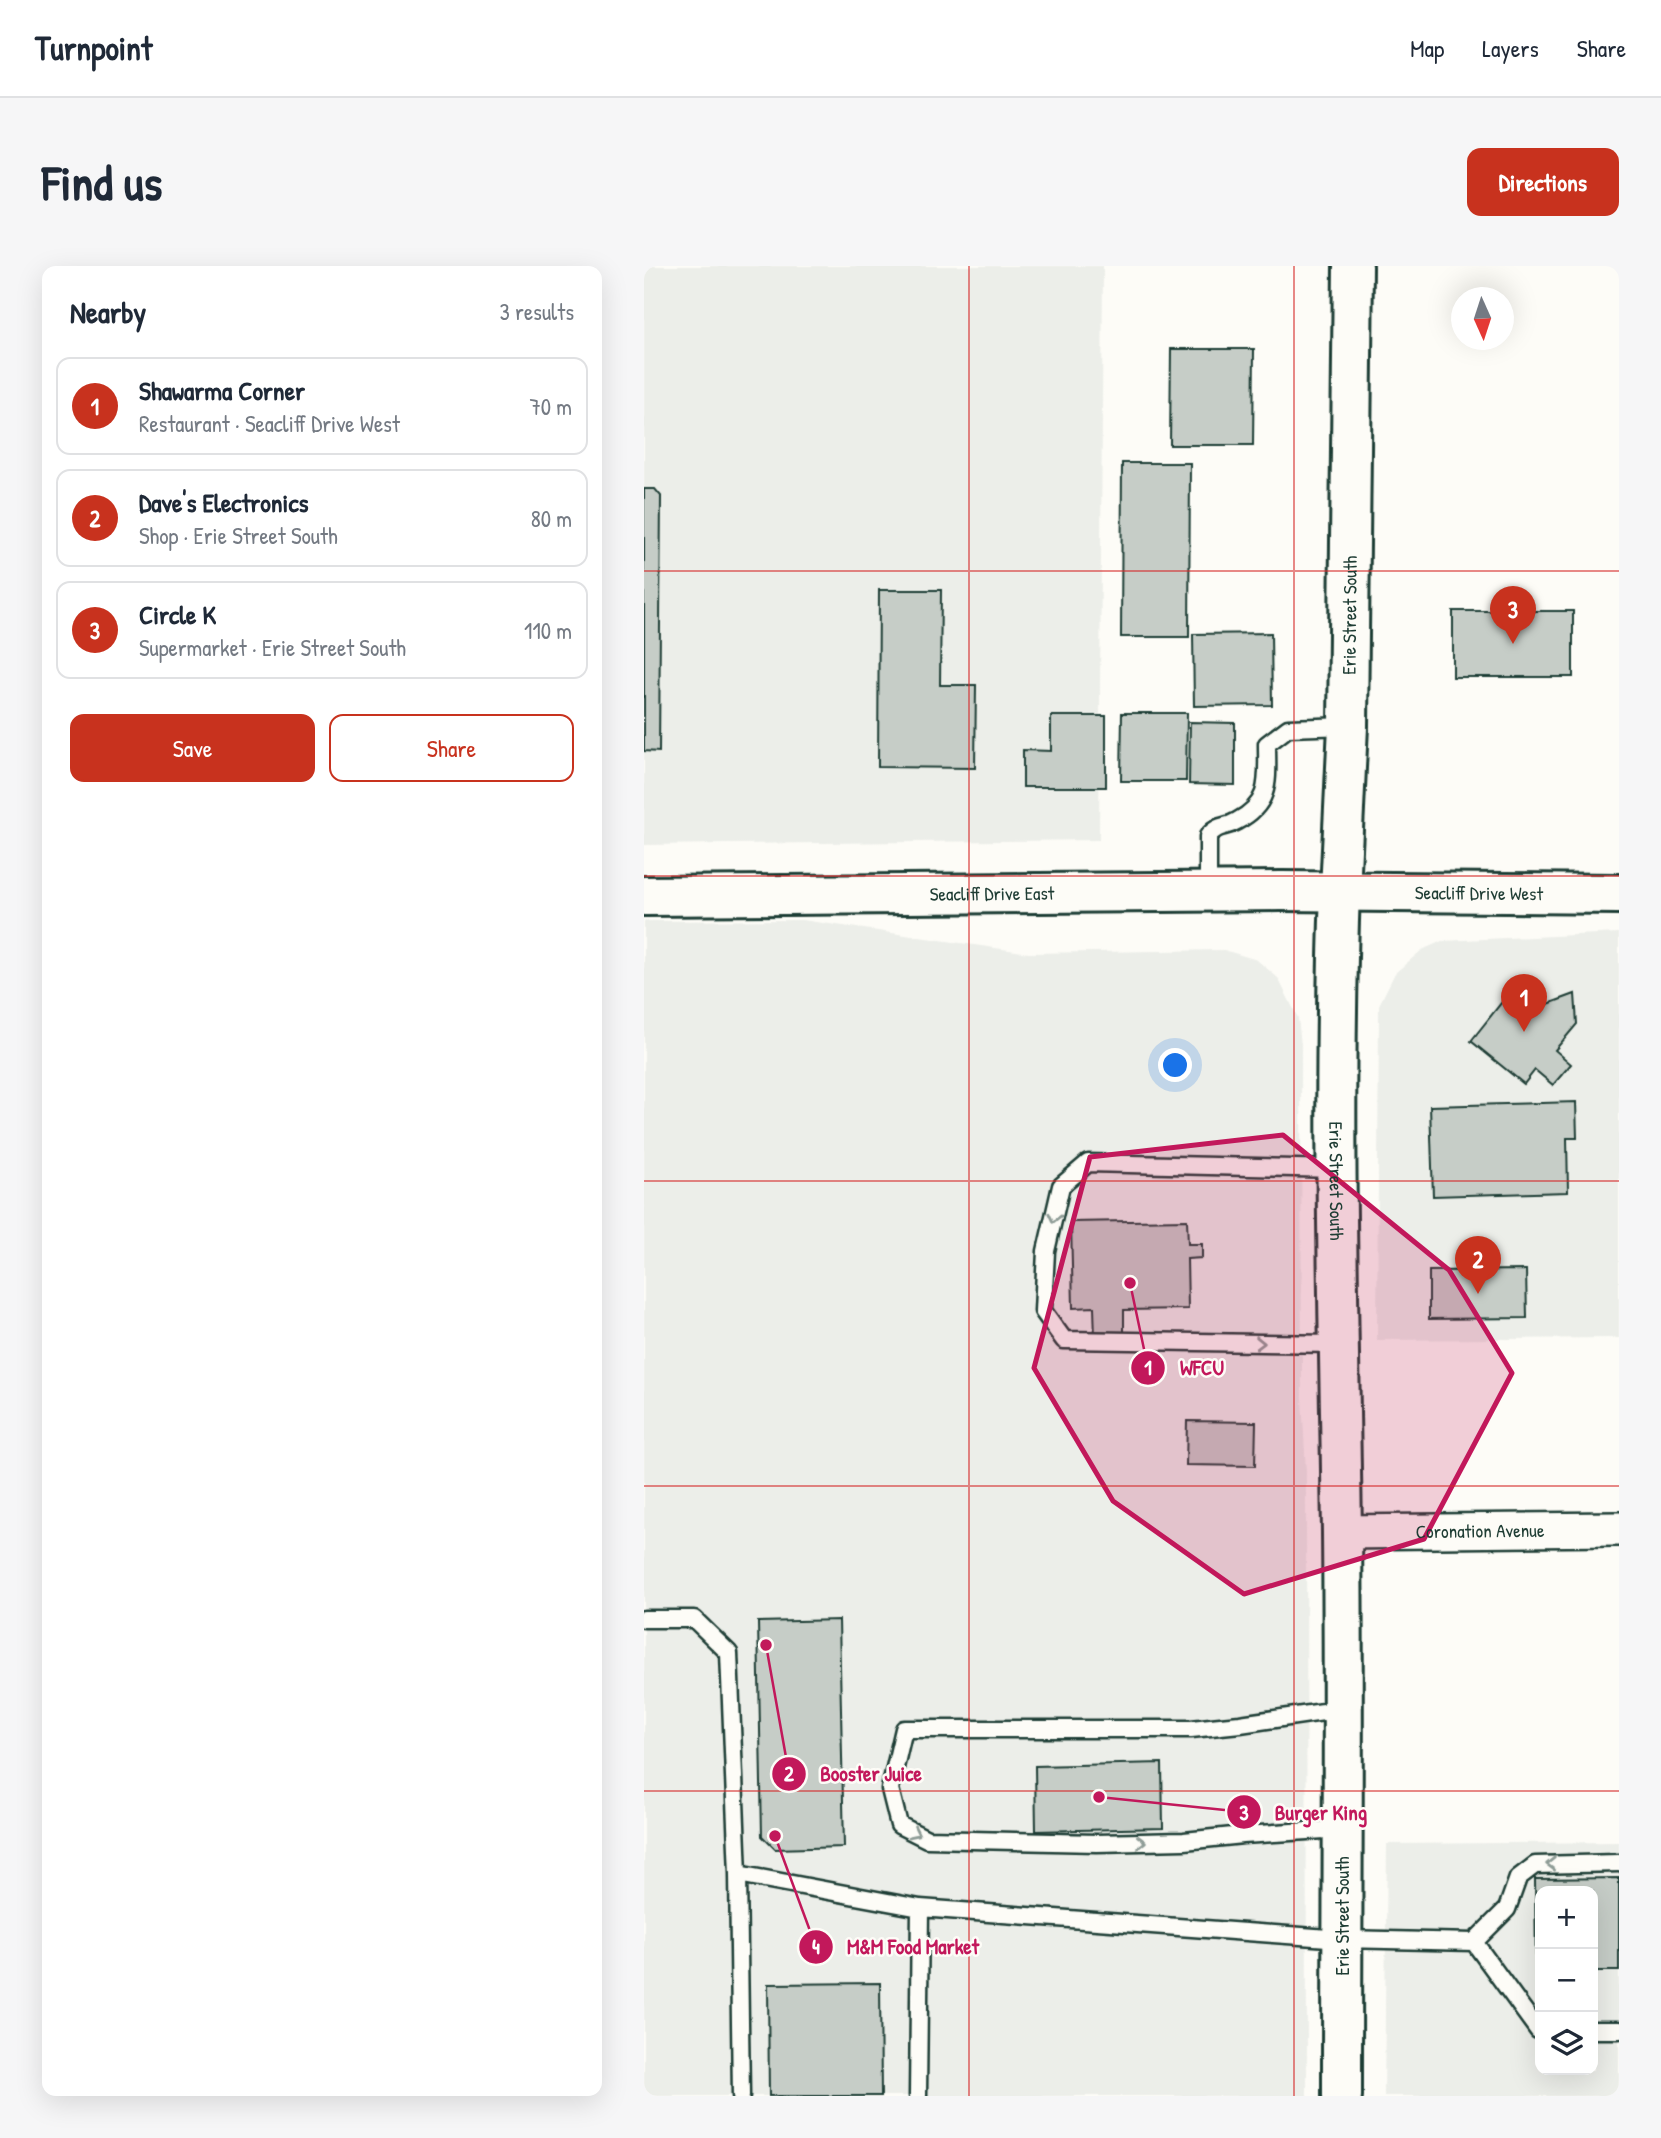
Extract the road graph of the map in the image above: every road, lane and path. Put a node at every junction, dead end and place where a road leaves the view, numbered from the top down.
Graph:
1 (1353, 266) edge
2 (1348, 726) junction
3 (1208, 891) junction
4 (1340, 891) junction
5 (1619, 894) edge
6 (644, 896) edge
7 (1337, 1169) junction
8 (1339, 1344) junction
9 (1619, 1529) edge
10 (1342, 1532) junction
11 (644, 1619) edge
12 (1344, 1709) junction
13 (1342, 1829) junction
14 (1619, 1863) edge
15 (738, 1874) junction
16 (920, 1908) junction
17 (1342, 1939) junction
18 (1474, 1942) junction
19 (1535, 2026) edge
20 (1598, 2030) edge
21 (1619, 2030) edge
22 (741, 2096) edge
23 (918, 2096) edge
24 (1342, 2096) edge

1 - 2 main road, Erie Street South
2 - 3 lane
2 - 4 main road, Erie Street South
3 - 4 main road, Seacliff Drive East
3 - 6 main road, Seacliff Drive East
4 - 5 main road, Seacliff Drive West
4 - 7 main road, Erie Street South
7 - 8 main road, Erie Street South
7 -> 8 lane
8 - 10 main road, Erie Street South
9 - 10 street, Coronation Avenue
10 - 12 main road, Erie Street South
11 - 15 lane
12 - 13 main road, Erie Street South
12 -> 13 lane
13 - 17 main road, Erie Street South
14 -> 18 lane
15 - 16 lane
15 - 22 lane
16 - 17 lane
16 - 23 lane
17 - 18 lane
17 - 24 main road, Erie Street South
18 - 19 lane
20 - 21 lane

